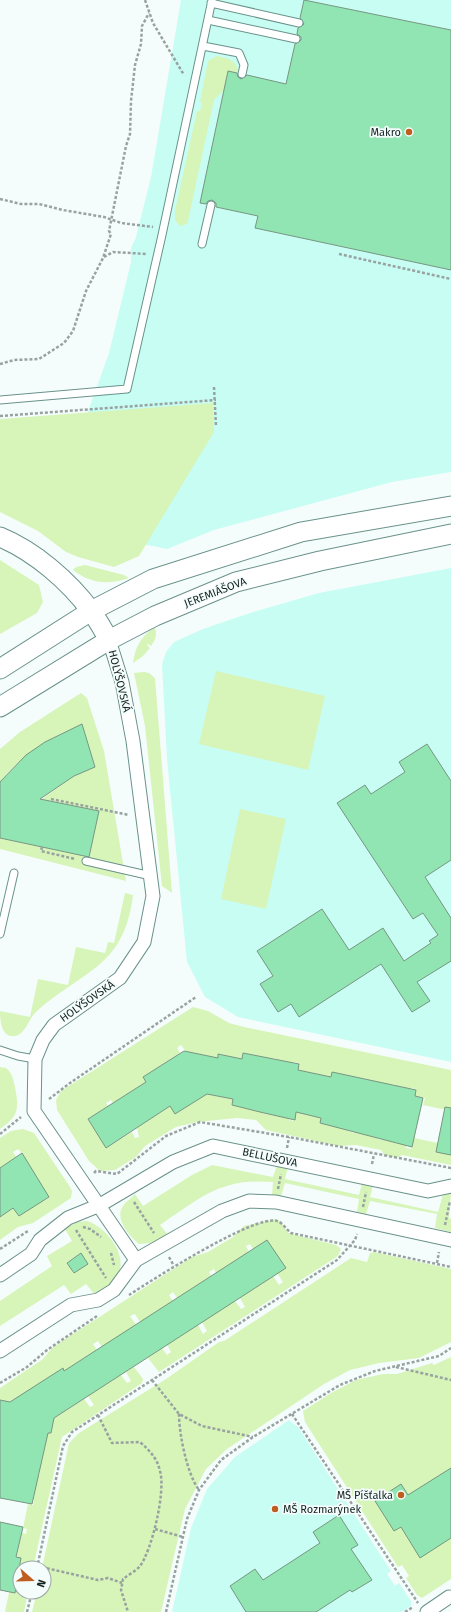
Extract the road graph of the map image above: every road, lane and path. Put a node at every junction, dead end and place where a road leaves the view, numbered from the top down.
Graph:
1 (145, 0) edge
2 (212, 1) edge
3 (149, 13) junction
4 (208, 20) junction
5 (300, 23) dead end
6 (296, 39) dead end
7 (203, 46) junction
8 (242, 74) dead end
9 (196, 78) junction
10 (0, 199) edge
11 (211, 206) dead end
12 (112, 220) junction
13 (164, 229) junction
14 (202, 244) dead end
15 (339, 254) dead end
16 (158, 255) junction
17 (103, 258) junction
18 (451, 279) edge
19 (0, 364) edge
20 (214, 387) dead end
21 (0, 400) edge
22 (216, 400) junction
23 (0, 416) edge
24 (216, 426) dead end
25 (451, 506) edge
26 (451, 534) edge
27 (0, 537) edge
28 (91, 610) junction
29 (109, 640) junction
30 (0, 669) edge
31 (0, 707) edge
32 (50, 799) dead end
33 (143, 817) junction
34 (42, 847) dead end
35 (86, 861) joint
36 (14, 873) dead end
37 (151, 876) junction
38 (0, 934) edge
39 (196, 997) dead end
40 (0, 1050) edge
41 (34, 1059) junction
42 (34, 1111) junction
43 (0, 1134) edge
44 (289, 1137) dead end
45 (374, 1154) dead end
46 (284, 1160) junction
47 (117, 1174) dead end
48 (368, 1178) junction
49 (451, 1186) edge
50 (127, 1190) junction
51 (276, 1202) junction
52 (100, 1205) junction
53 (361, 1219) junction
54 (274, 1221) junction
55 (103, 1239) dead end
56 (451, 1240) edge
57 (350, 1245) junction
58 (163, 1246) junction
59 (110, 1249) dead end
60 (136, 1260) junction
61 (174, 1266) junction
62 (451, 1267) edge
63 (113, 1269) dead end
64 (0, 1275) edge
65 (112, 1284) junction
66 (102, 1313) dead end
67 (451, 1348) edge
68 (0, 1351) edge
69 (394, 1366) junction
70 (152, 1380) junction
71 (451, 1380) edge
72 (0, 1383) edge
73 (179, 1414) junction
74 (292, 1414) junction
75 (98, 1416) junction
76 (253, 1437) junction
77 (198, 1490) junction
78 (155, 1530) junction
79 (183, 1536) junction
80 (39, 1560) edge
81 (52, 1570) edge
82 (122, 1583) junction
83 (449, 1597) dead end
84 (30, 1600) edge
85 (422, 1608) edge
86 (27, 1612) edge
87 (128, 1612) edge
88 (166, 1612) edge

1 - 3 path
2 - 4 lane
2 - 5 lane
3 - 9 path
3 - 12 path
4 - 6 lane
4 - 7 lane
7 - 8 lane
7 - 9 lane
9 - 13 lane
10 - 12 path
11 - 14 lane
12 - 13 path
12 - 17 path
13 - 16 lane
15 - 18 path
16 - 17 path
16 - 21 lane
17 - 19 path
20 - 22 path
22 - 23 path
22 - 24 path
25 - 28 main road
26 - 29 main road, JEREMIÁŠOVA
27 - 28 main road
28 - 29 main road
28 - 30 main road
29 - 31 main road, JEREMIÁŠOVA
29 - 33 street, HOLÝŠOVSKÁ
32 - 33 path
33 - 37 street, HOLÝŠOVSKÁ
34 - 35 path
35 - 37 lane
36 - 38 lane
37 - 41 street, HOLÝŠOVSKÁ
39 - 42 path
40 - 41 lane
41 - 42 street, HOLÝŠOVSKÁ
42 - 43 path
42 - 52 street
44 - 46 path
45 - 48 path
46 - 48 street, BELLUŠOVA
46 - 50 street, BELLUŠOVA
46 - 51 path
47 - 50 path
48 - 49 street, BELLUŠOVA
48 - 53 path
50 - 52 street, BELLUŠOVA
50 - 58 path
51 - 53 street
51 - 54 path
51 - 58 street
52 - 60 street
52 - 64 street, BELLUŠOVA
53 - 56 street
53 - 57 path
54 - 57 path
54 - 61 path
55 - 65 path
57 - 62 path
57 - 70 path
58 - 60 street
58 - 61 path
59 - 63 path
60 - 65 street
61 - 65 path
65 - 68 street
66 - 72 path
67 - 69 path
69 - 71 path
69 - 74 path
70 - 73 path
70 - 75 path
73 - 76 path
73 - 77 path
74 - 76 path
74 - 85 path
75 - 78 path
75 - 80 path
76 - 77 path
77 - 79 path
78 - 79 path
78 - 82 path
79 - 88 path
81 - 82 path
82 - 87 path
83 - 85 street
84 - 86 path

